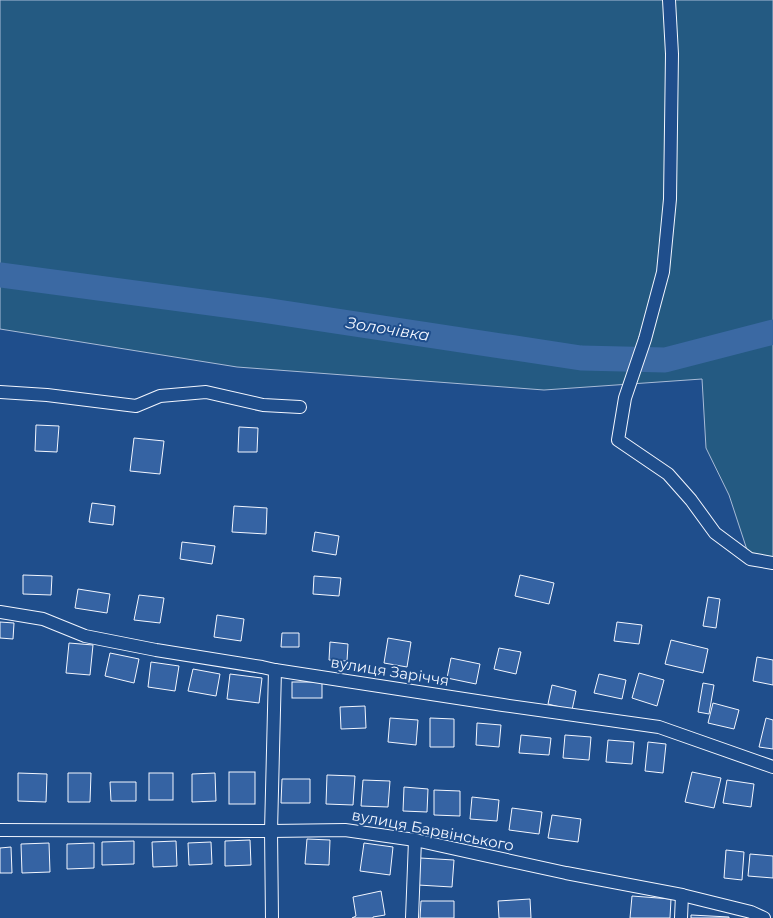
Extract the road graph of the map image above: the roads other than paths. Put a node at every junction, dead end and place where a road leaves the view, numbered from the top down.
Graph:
1 (670, 0) edge
2 (0, 392) edge
3 (300, 407) dead end
4 (773, 563) edge
5 (0, 612) edge
6 (275, 670) junction
7 (773, 767) edge
8 (0, 830) edge
9 (270, 831) junction
10 (415, 840) junction
11 (682, 895) junction
12 (272, 918) edge
13 (412, 918) edge
14 (681, 918) edge
15 (764, 918) edge

1 - 4 street
2 - 3 street
5 - 6 street, вулиця Заріччя
6 - 7 street, вулиця Заріччя
6 - 9 street
8 - 9 street, вулиця Барвінського
9 - 10 street, вулиця Барвінського
9 - 12 street
10 - 11 street, вулиця Барвінського
10 - 13 street
11 - 14 street
11 - 15 street, вулиця Барвінського

